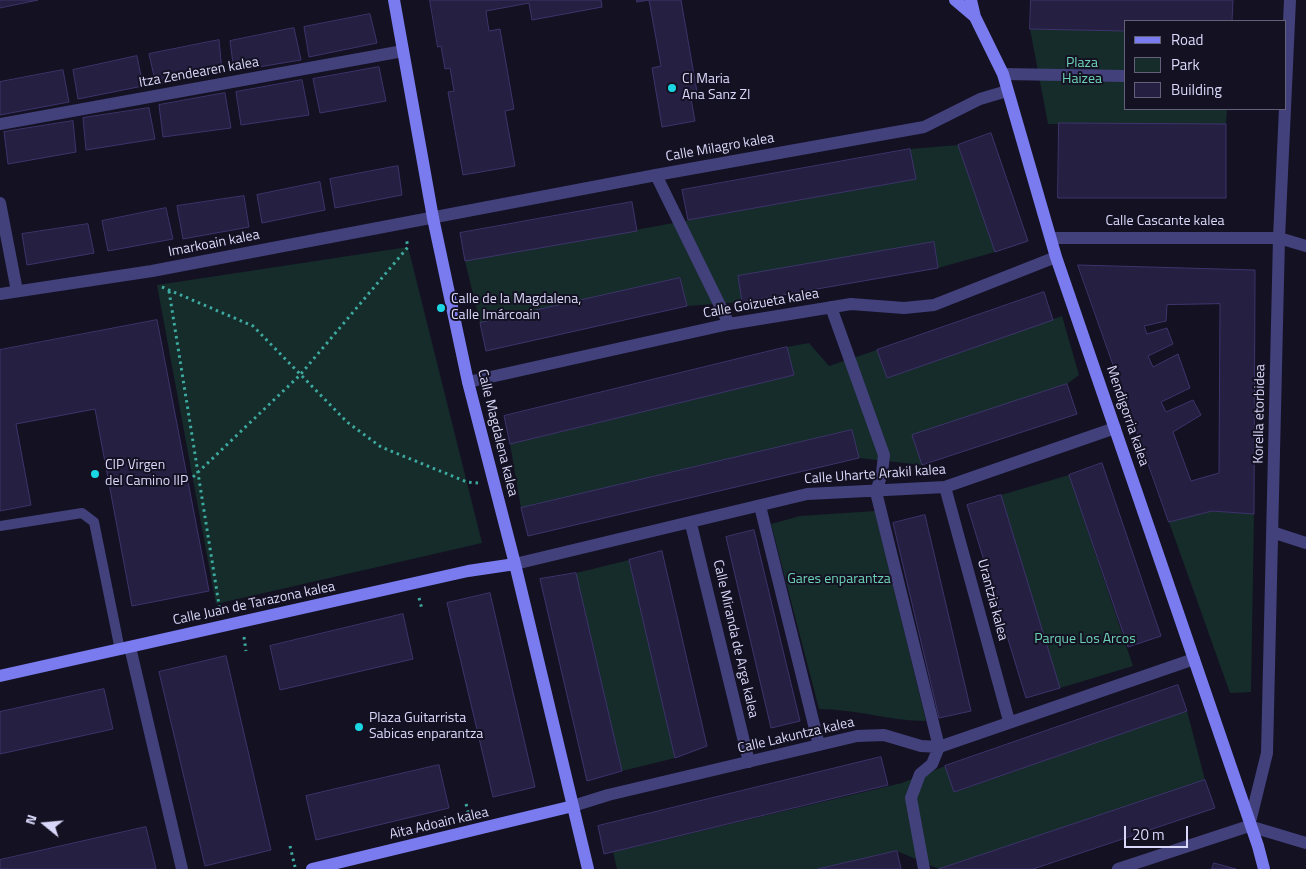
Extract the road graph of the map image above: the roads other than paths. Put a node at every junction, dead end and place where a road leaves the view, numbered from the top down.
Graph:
1 (394, 0) edge
2 (955, 0) edge
3 (971, 0) edge
4 (1290, 0) edge
5 (975, 17) junction
6 (403, 51) junction
7 (1002, 74) junction
8 (1124, 76) edge
9 (1286, 78) edge
10 (1007, 91) junction
11 (1285, 110) edge
12 (0, 124) edge
13 (656, 175) junction
14 (0, 202) edge
15 (433, 218) junction
16 (1051, 238) junction
17 (1279, 238) junction
18 (1306, 246) edge
19 (1056, 257) junction
20 (17, 291) junction
21 (0, 294) edge
22 (831, 307) junction
23 (729, 324) junction
24 (468, 382) junction
25 (1115, 428) junction
26 (945, 487) junction
27 (876, 492) junction
28 (760, 506) junction
29 (691, 524) junction
30 (0, 526) edge
31 (1272, 532) junction
32 (1306, 543) edge
33 (515, 564) junction
34 (125, 648) junction
35 (1194, 659) junction
36 (0, 676) edge
37 (1009, 721) junction
38 (819, 745) junction
39 (939, 746) junction
40 (749, 762) junction
41 (573, 806) junction
42 (1250, 826) junction
43 (1306, 843) edge
44 (182, 869) edge
45 (312, 869) edge
46 (588, 869) edge
47 (924, 869) edge
48 (1118, 869) edge
49 (1264, 869) edge

1 - 6 street, Calle Magdalena kalea
2 - 5 street, Mendigorria kalea
3 - 5 street, Mendigorria kalea
4 - 9 street, Korella etorbidea
5 - 7 street, Mendigorria kalea
6 - 12 street, Itza Zendearen kalea
6 - 15 street, Calle Magdalena kalea
7 - 8 street
7 - 10 street, Mendigorria kalea
10 - 13 street, Calle Milagro kalea
10 - 16 street, Mendigorria kalea
11 - 17 street, Korella etorbidea
13 - 15 street, Calle Milagro kalea
13 - 23 street
14 - 20 street
15 - 20 street, Imarkoain kalea
15 - 24 street, Calle Magdalena kalea
16 - 17 street, Calle Cascante kalea
16 - 19 street, Mendigorria kalea
17 - 18 street, Calle Cascante kalea
17 - 31 street, Korella etorbidea
19 - 22 street, Calle Goizueta kalea
19 - 25 street, Mendigorria kalea
20 - 21 street, Imarkoain kalea
22 - 23 street, Calle Goizueta kalea
22 - 27 street
23 - 24 street, Calle Goizueta kalea
24 - 33 street, Calle Magdalena kalea
25 - 26 street, Calle Uharte Arakil kalea
25 - 35 street, Mendigorria kalea
26 - 27 street, Calle Uharte Arakil kalea
26 - 37 street, Urantzia kalea
27 - 28 street, Calle Uharte Arakil kalea
27 - 39 street
28 - 29 street, Calle Uharte Arakil kalea
28 - 38 street
29 - 33 street, Calle Uharte Arakil kalea
29 - 40 street, Calle Miranda de Arga kalea
30 - 34 lane
31 - 32 street
31 - 42 street, Korella etorbidea
33 - 34 street, Calle Juan de Tarazona kalea
33 - 41 street, Calle Magdalena kalea
34 - 36 street, Calle Juan de Tarazona kalea
34 - 44 street
35 - 37 street, Calle Lakuntza kalea
35 - 42 street, Mendigorria kalea
37 - 39 street, Calle Lakuntza kalea
38 - 39 street, Calle Lakuntza kalea
38 - 40 street, Calle Lakuntza kalea
39 - 47 street
40 - 41 street, Calle Lakuntza kalea
41 - 45 street, Aita Adoain kalea
41 - 46 street, Calle Magdalena kalea
42 - 43 street
42 - 48 street
42 - 49 street, Mendigorria kalea

